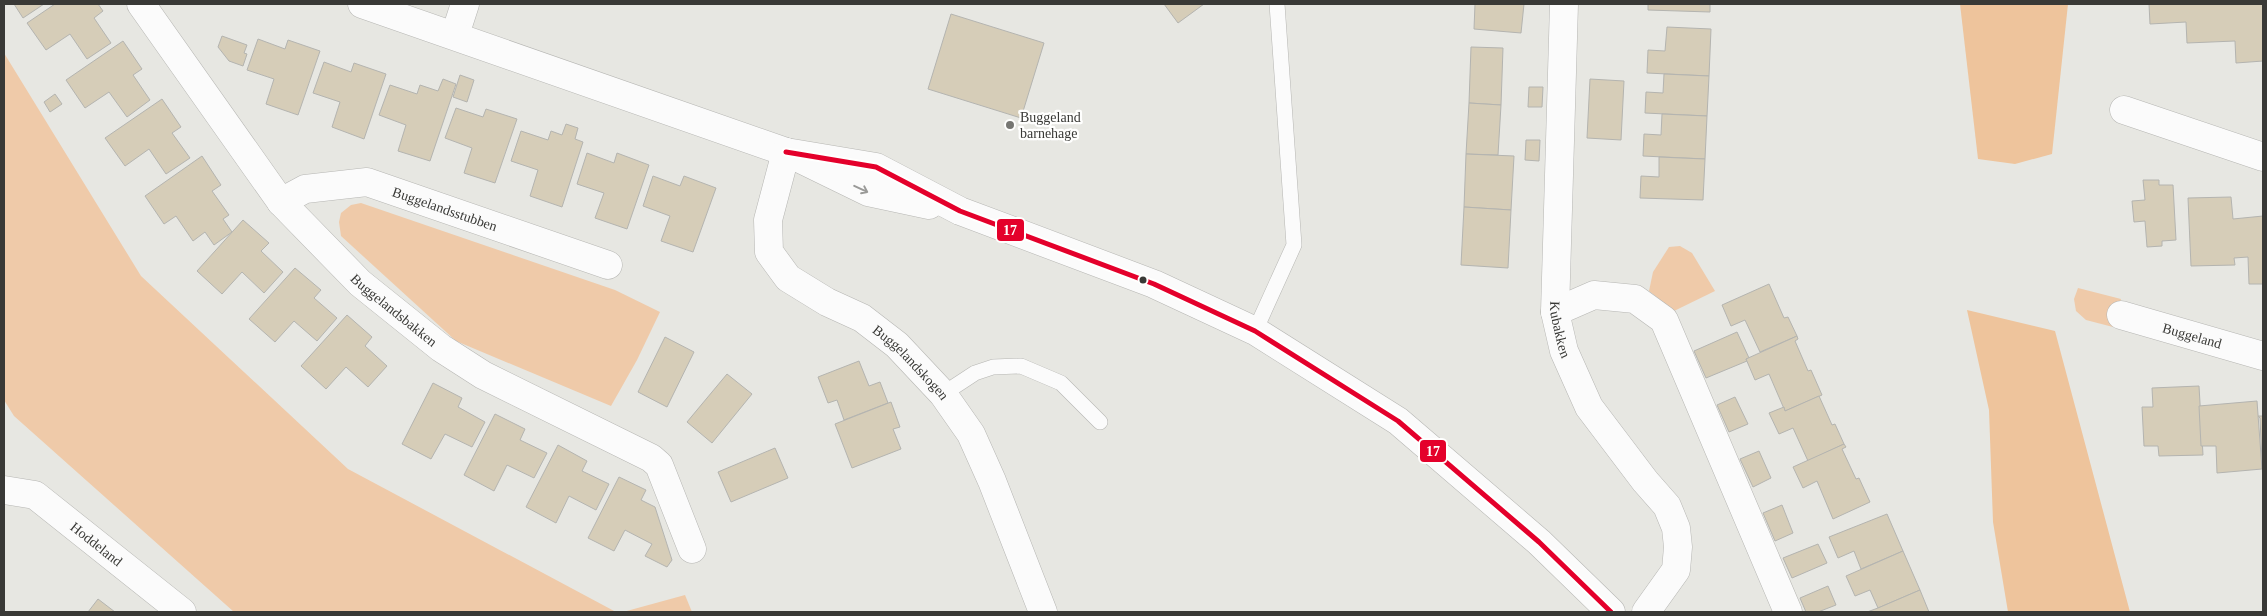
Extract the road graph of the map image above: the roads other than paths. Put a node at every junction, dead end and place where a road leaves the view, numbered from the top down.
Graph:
1 (141, 4) edge
2 (362, 4) edge
3 (466, 4) edge
4 (1277, 4) edge
5 (1564, 4) edge
6 (455, 35) junction
7 (2124, 110) dead end
8 (786, 152) junction
9 (2263, 157) edge
10 (281, 202) junction
11 (608, 265) dead end
12 (1555, 312) junction
13 (2121, 315) dead end
14 (1256, 331) junction
15 (2263, 356) edge
16 (943, 394) junction
17 (1100, 422) dead end
18 (4, 490) edge
19 (692, 549) dead end
20 (182, 612) edge
21 (1043, 612) edge
22 (1611, 612) edge
23 (1646, 612) edge
24 (1788, 612) edge

1 - 10 street, Buggelandsbakken
2 - 6 street
3 - 6 street
4 - 14 lane
5 - 12 street, Kubakken
6 - 8 street
7 - 9 street
8 - 14 street
8 - 16 street, Buggelandskogen
10 - 11 street, Buggelandsstubben
10 - 19 street, Buggelandsbakken
12 - 23 street, Kubakken
12 - 24 street
13 - 15 street, Buggeland
14 - 22 street
16 - 17 lane
16 - 21 street, Buggelandskogen
18 - 20 street, Hoddeland

